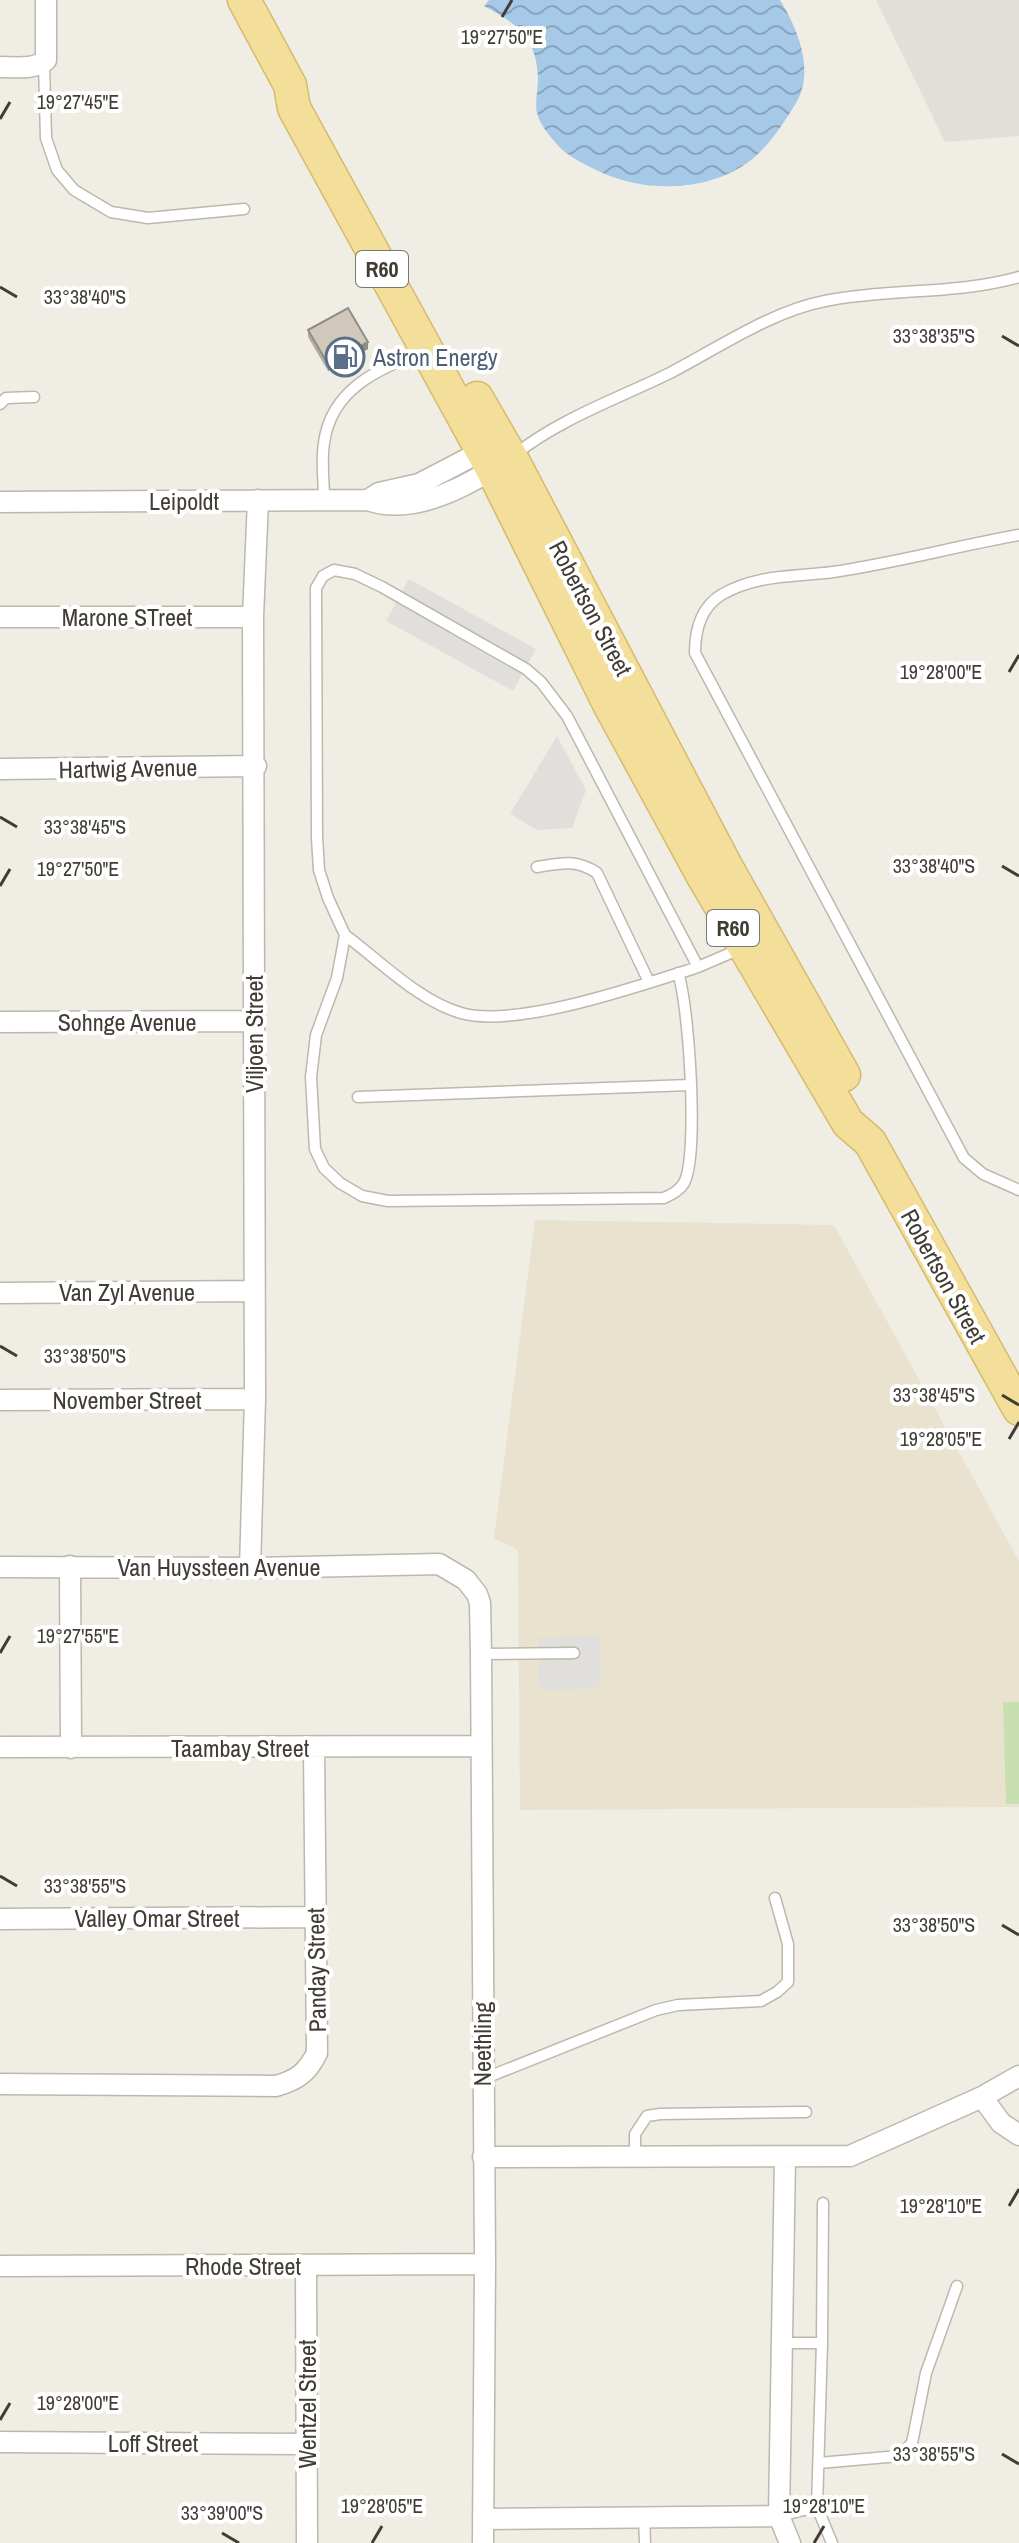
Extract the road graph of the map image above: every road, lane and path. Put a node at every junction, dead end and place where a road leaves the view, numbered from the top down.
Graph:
1 (46, 0) edge
2 (244, 0) edge
3 (44, 64) junction
4 (0, 67) edge
5 (290, 85) junction
6 (244, 209) dead end
7 (1019, 277) edge
8 (427, 350) junction
9 (34, 397) dead end
10 (0, 404) edge
11 (540, 435) junction
12 (497, 454) junction
13 (258, 500) junction
14 (324, 500) junction
15 (0, 502) edge
16 (1019, 535) edge
17 (0, 617) edge
18 (253, 617) junction
19 (256, 766) junction
20 (0, 769) edge
21 (537, 867) dead end
22 (345, 935) junction
23 (756, 941) junction
24 (698, 967) junction
25 (678, 973) junction
26 (649, 982) junction
27 (253, 1021) junction
28 (0, 1022) edge
29 (690, 1085) junction
30 (358, 1097) dead end
31 (1019, 1190) edge
32 (254, 1291) junction
33 (0, 1293) edge
34 (255, 1399) junction
35 (0, 1400) edge
36 (1019, 1409) edge
37 (439, 1564) joint
38 (70, 1566) junction
39 (0, 1567) edge
40 (250, 1568) junction
41 (574, 1653) dead end
42 (481, 1654) junction
43 (480, 1746) junction
44 (0, 1747) edge
45 (71, 1748) junction
46 (314, 1748) junction
47 (775, 1898) dead end
48 (314, 1917) junction
49 (0, 1919) edge
50 (1019, 2076) edge
51 (483, 2079) junction
52 (0, 2084) edge
53 (982, 2097) junction
54 (806, 2112) dead end
55 (1019, 2135) edge
56 (483, 2157) junction
57 (635, 2157) junction
58 (785, 2158) junction
59 (823, 2203) dead end
60 (485, 2264) junction
61 (0, 2266) edge
62 (306, 2266) junction
63 (957, 2286) dead end
64 (782, 2343) junction
65 (822, 2343) junction
66 (0, 2442) edge
67 (307, 2444) junction
68 (819, 2463) junction
69 (817, 2507) junction
70 (779, 2516) junction
71 (644, 2517) junction
72 (483, 2519) junction
73 (307, 2543) edge
74 (483, 2543) edge
75 (645, 2543) edge
76 (790, 2543) edge
77 (832, 2543) edge

1 - 3 street
2 - 5 main road, Robertson Street / R60
3 - 4 street
3 - 6 lane
5 - 8 main road, Robertson Street / R60
5 - 12 main road, Robertson Street / R60
7 - 11 lane
8 - 12 main road, Robertson Street / R60
8 - 14 lane
9 - 10 lane
11 - 12 lane
11 - 12 lane
12 - 14 street, Leipoldt
12 - 23 main road, Robertson Street / R60
13 - 14 street, Leipoldt
13 - 15 street, Leipoldt
13 - 18 street, Viljoen Street
16 - 31 lane
17 - 18 street, Marone STreet
18 - 19 street, Viljoen Street
19 - 20 street, Hartwig Avenue
19 - 27 street, Viljoen Street
21 - 26 lane
22 - 24 lane
22 - 26 lane
22 - 29 lane
23 - 24 lane
23 - 36 main road, Robertson Street / R60
24 - 25 lane
25 - 26 lane
25 - 29 lane
27 - 28 street, Sohnge Avenue
27 - 32 street, Viljoen Street
29 - 30 lane
32 - 33 street, Van Zyl Avenue
32 - 34 street, Viljoen Street
34 - 35 street, November Street
34 - 40 street, Viljoen Street
37 - 40 street, Van Huyssteen Avenue
37 - 42 street, Neethling
38 - 39 street, Van Huyssteen Avenue
38 - 40 street, Van Huyssteen Avenue
38 - 45 street
41 - 42 lane
42 - 43 street, Neethling
43 - 46 street, Taambay Street
43 - 51 street, Neethling
44 - 45 street, Taambay Street
45 - 46 street, Taambay Street
46 - 48 street, Panday Street
47 - 51 lane
48 - 49 street, Valley Omar Street
48 - 52 street, Panday Street
50 - 53 street
51 - 56 street, Neethling
53 - 55 street
53 - 58 street
54 - 57 lane
56 - 57 street
56 - 60 street, Neethling
57 - 58 street
58 - 64 street
59 - 65 lane
60 - 62 street, Rhode Street
60 - 72 street, Neethling
61 - 62 street, Rhode Street
62 - 67 street, Wentzel Street
63 - 68 lane
64 - 65 lane
64 - 70 street
65 - 68 lane
66 - 67 street, Loff Street
67 - 73 street, Wentzel Street
68 - 69 lane
69 - 70 lane
69 - 77 lane
70 - 71 street
70 - 76 street
71 - 72 street
71 - 75 lane
72 - 74 street, Neethling

